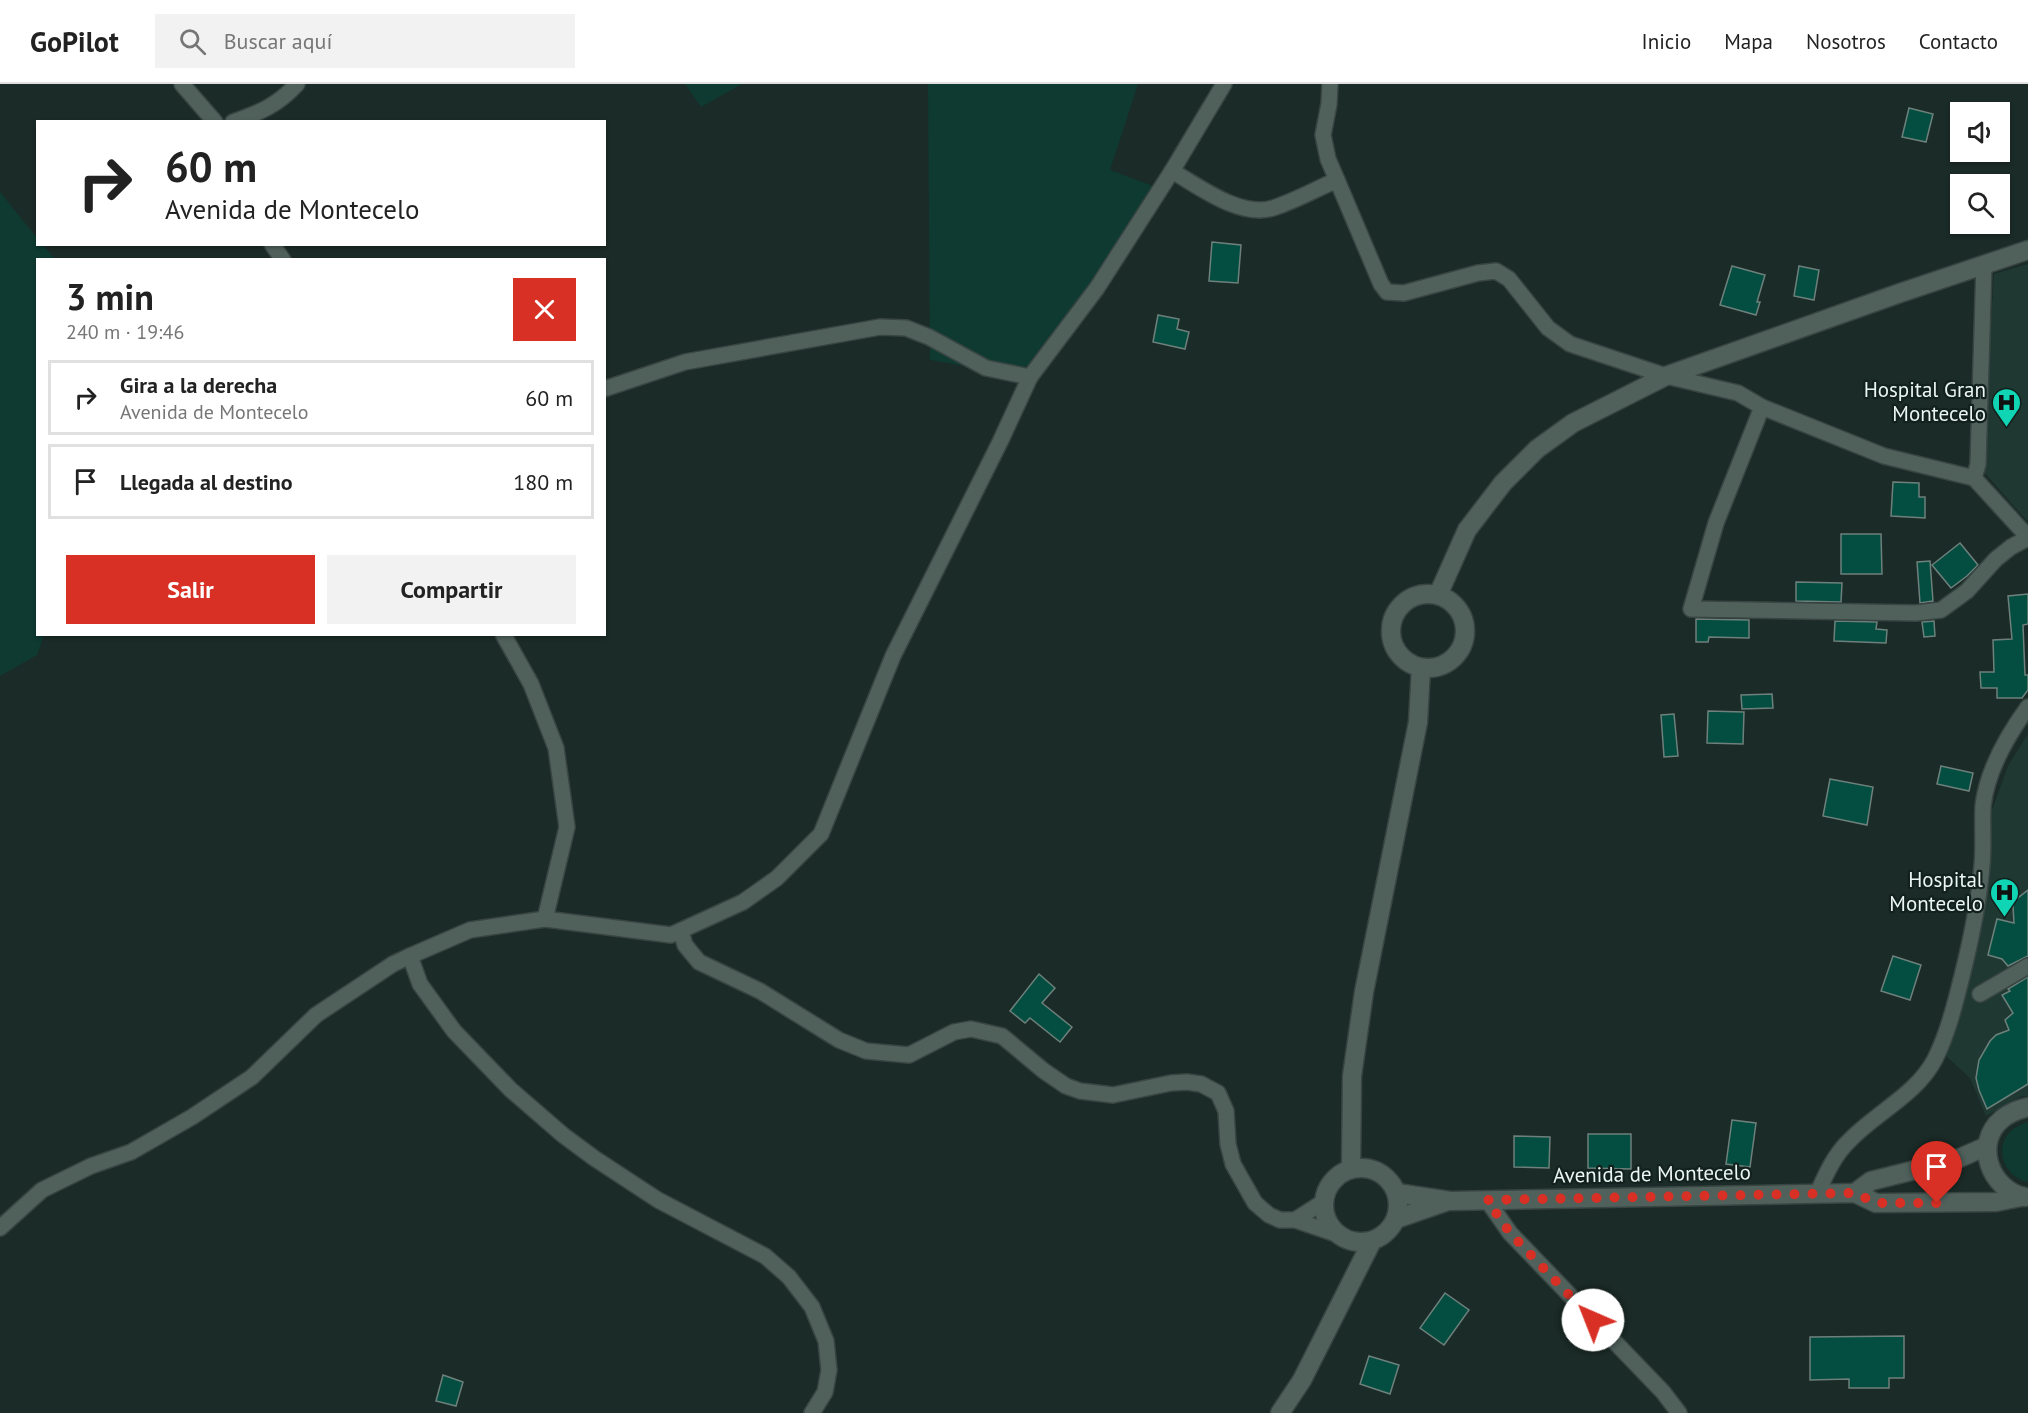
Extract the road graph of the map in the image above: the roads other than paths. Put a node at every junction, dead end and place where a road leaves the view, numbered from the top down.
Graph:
1 (182, 84) edge
2 (297, 84) edge
3 (1224, 84) edge
4 (1330, 84) edge
5 (212, 120) edge
6 (239, 120) edge
7 (1172, 171) junction
8 (1337, 180) junction
9 (2028, 250) edge
10 (1984, 264) junction
11 (1666, 376) junction
12 (1030, 377) junction
13 (606, 388) edge
14 (1762, 407) junction
15 (1974, 478) junction
16 (2028, 538) edge
17 (1438, 595) junction
18 (504, 636) edge
19 (1421, 668) junction
20 (2028, 708) edge
21 (545, 919) junction
22 (681, 931) junction
23 (410, 956) junction
24 (2028, 966) edge
25 (1980, 994) dead end
26 (2028, 1107) edge
27 (1987, 1146) junction
28 (1352, 1169) junction
29 (1397, 1193) junction
30 (1855, 1193) junction
31 (1817, 1194) junction
32 (2025, 1197) edge
33 (1487, 1200) junction
34 (1450, 1201) junction
35 (1323, 1202) junction
36 (1396, 1219) junction
37 (1294, 1220) junction
38 (0, 1228) edge
39 (1336, 1233) junction
40 (1363, 1242) junction
41 (812, 1413) edge
42 (1280, 1413) edge
43 (1679, 1413) edge

1 - 5 street
2 - 6 street
3 - 7 street
4 - 8 street
7 - 8 street
7 - 12 street
8 - 11 street
9 - 10 street
10 - 11 street
10 - 15 street
11 - 14 street
11 - 17 street
12 - 13 street
12 - 22 street
14 - 15 street
14 - 16 street
15 - 16 street
17 - 19 street
17 - 19 street
18 - 21 street
19 - 28 street
20 - 31 street
21 - 22 street
21 - 23 street
22 - 37 street
23 - 38 street
23 - 41 street
24 - 25 street
26 - 27 street
27 - 30 street, Avenida de Montecelo
27 - 32 street
28 - 29 street
28 - 35 street
29 - 34 street, Avenida de Montecelo
29 - 36 street
30 - 31 street, Avenida de Montecelo
30 - 32 street, Avenida de Montecelo
31 - 33 street, Avenida de Montecelo
33 - 34 street, Avenida de Montecelo
33 - 43 street
34 - 36 street, Avenida de Montecelo
35 - 37 street
35 - 39 street
36 - 40 street
37 - 39 street
39 - 40 street
40 - 42 street

